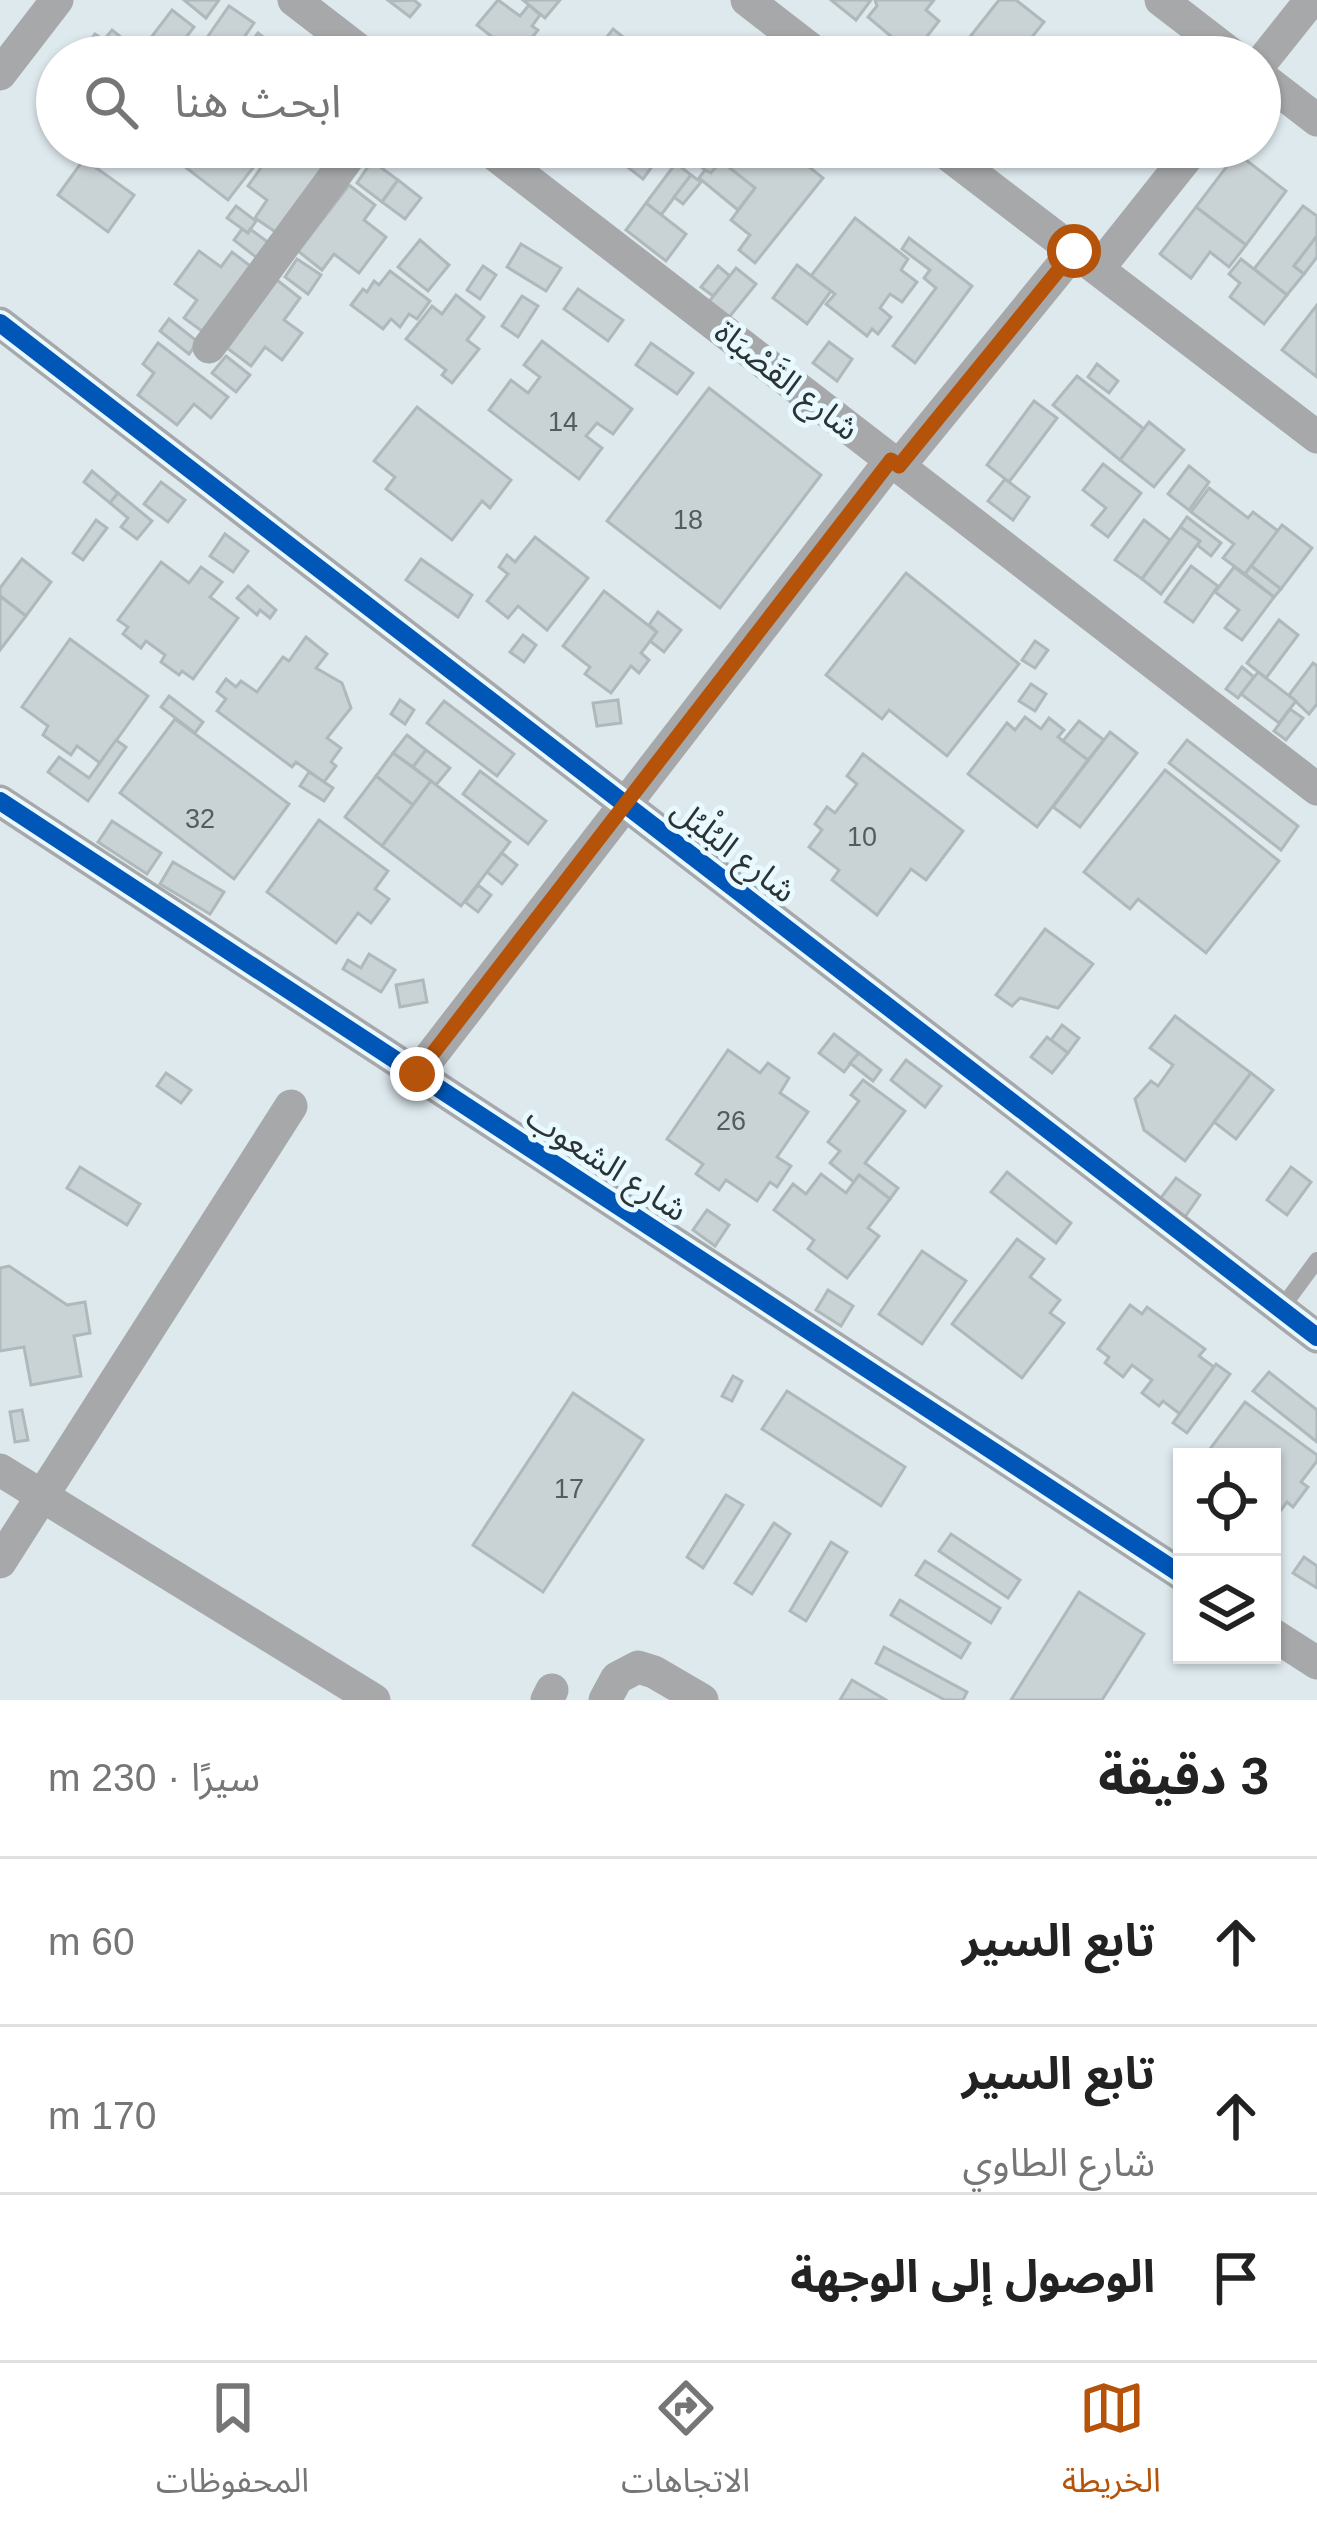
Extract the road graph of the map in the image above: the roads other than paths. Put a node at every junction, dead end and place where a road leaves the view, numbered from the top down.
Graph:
1 (57, 0) edge
2 (294, 0) edge
3 (747, 0) edge
4 (1161, 0) edge
5 (1310, 0) edge
6 (341, 36) edge
7 (794, 36) edge
8 (1208, 36) edge
9 (1281, 37) edge
10 (0, 74) edge
11 (1281, 92) edge
12 (1317, 120) edge
13 (341, 168) edge
14 (512, 168) edge
15 (966, 168) edge
16 (1175, 168) edge
17 (1086, 260) junction
18 (0, 323) edge
19 (209, 347) dead end
20 (1317, 437) edge
21 (895, 463) junction
22 (1317, 789) edge
23 (0, 801) edge
24 (626, 805) junction
25 (417, 1074) junction
26 (291, 1106) dead end
27 (1317, 1260) edge
28 (1281, 1309) junction
29 (1317, 1336) edge
30 (0, 1469) edge
31 (42, 1496) junction
32 (0, 1562) edge
33 (1173, 1569) edge
34 (1281, 1640) edge
35 (1317, 1663) edge
36 (374, 1700) edge
37 (605, 1700) edge
38 (702, 1700) edge

1 - 10 street
2 - 6 street
3 - 7 street
4 - 8 street
5 - 9 street
11 - 12 street
13 - 19 street
14 - 21 street, شارع القَصْبَاة
15 - 17 street
16 - 17 street
17 - 20 street
17 - 21 street
18 - 24 street, شارع البُلْبُل
21 - 22 street, شارع القَصْبَاة
21 - 24 street
23 - 25 street, شارع الشعوب
24 - 25 street
24 - 28 street, شارع البُلْبُل
25 - 33 street, شارع الشعوب
26 - 31 street
27 - 28 lane
28 - 29 street, شارع البُلْبُل
30 - 31 street
31 - 32 street
31 - 36 street
34 - 35 street
37 - 38 street

